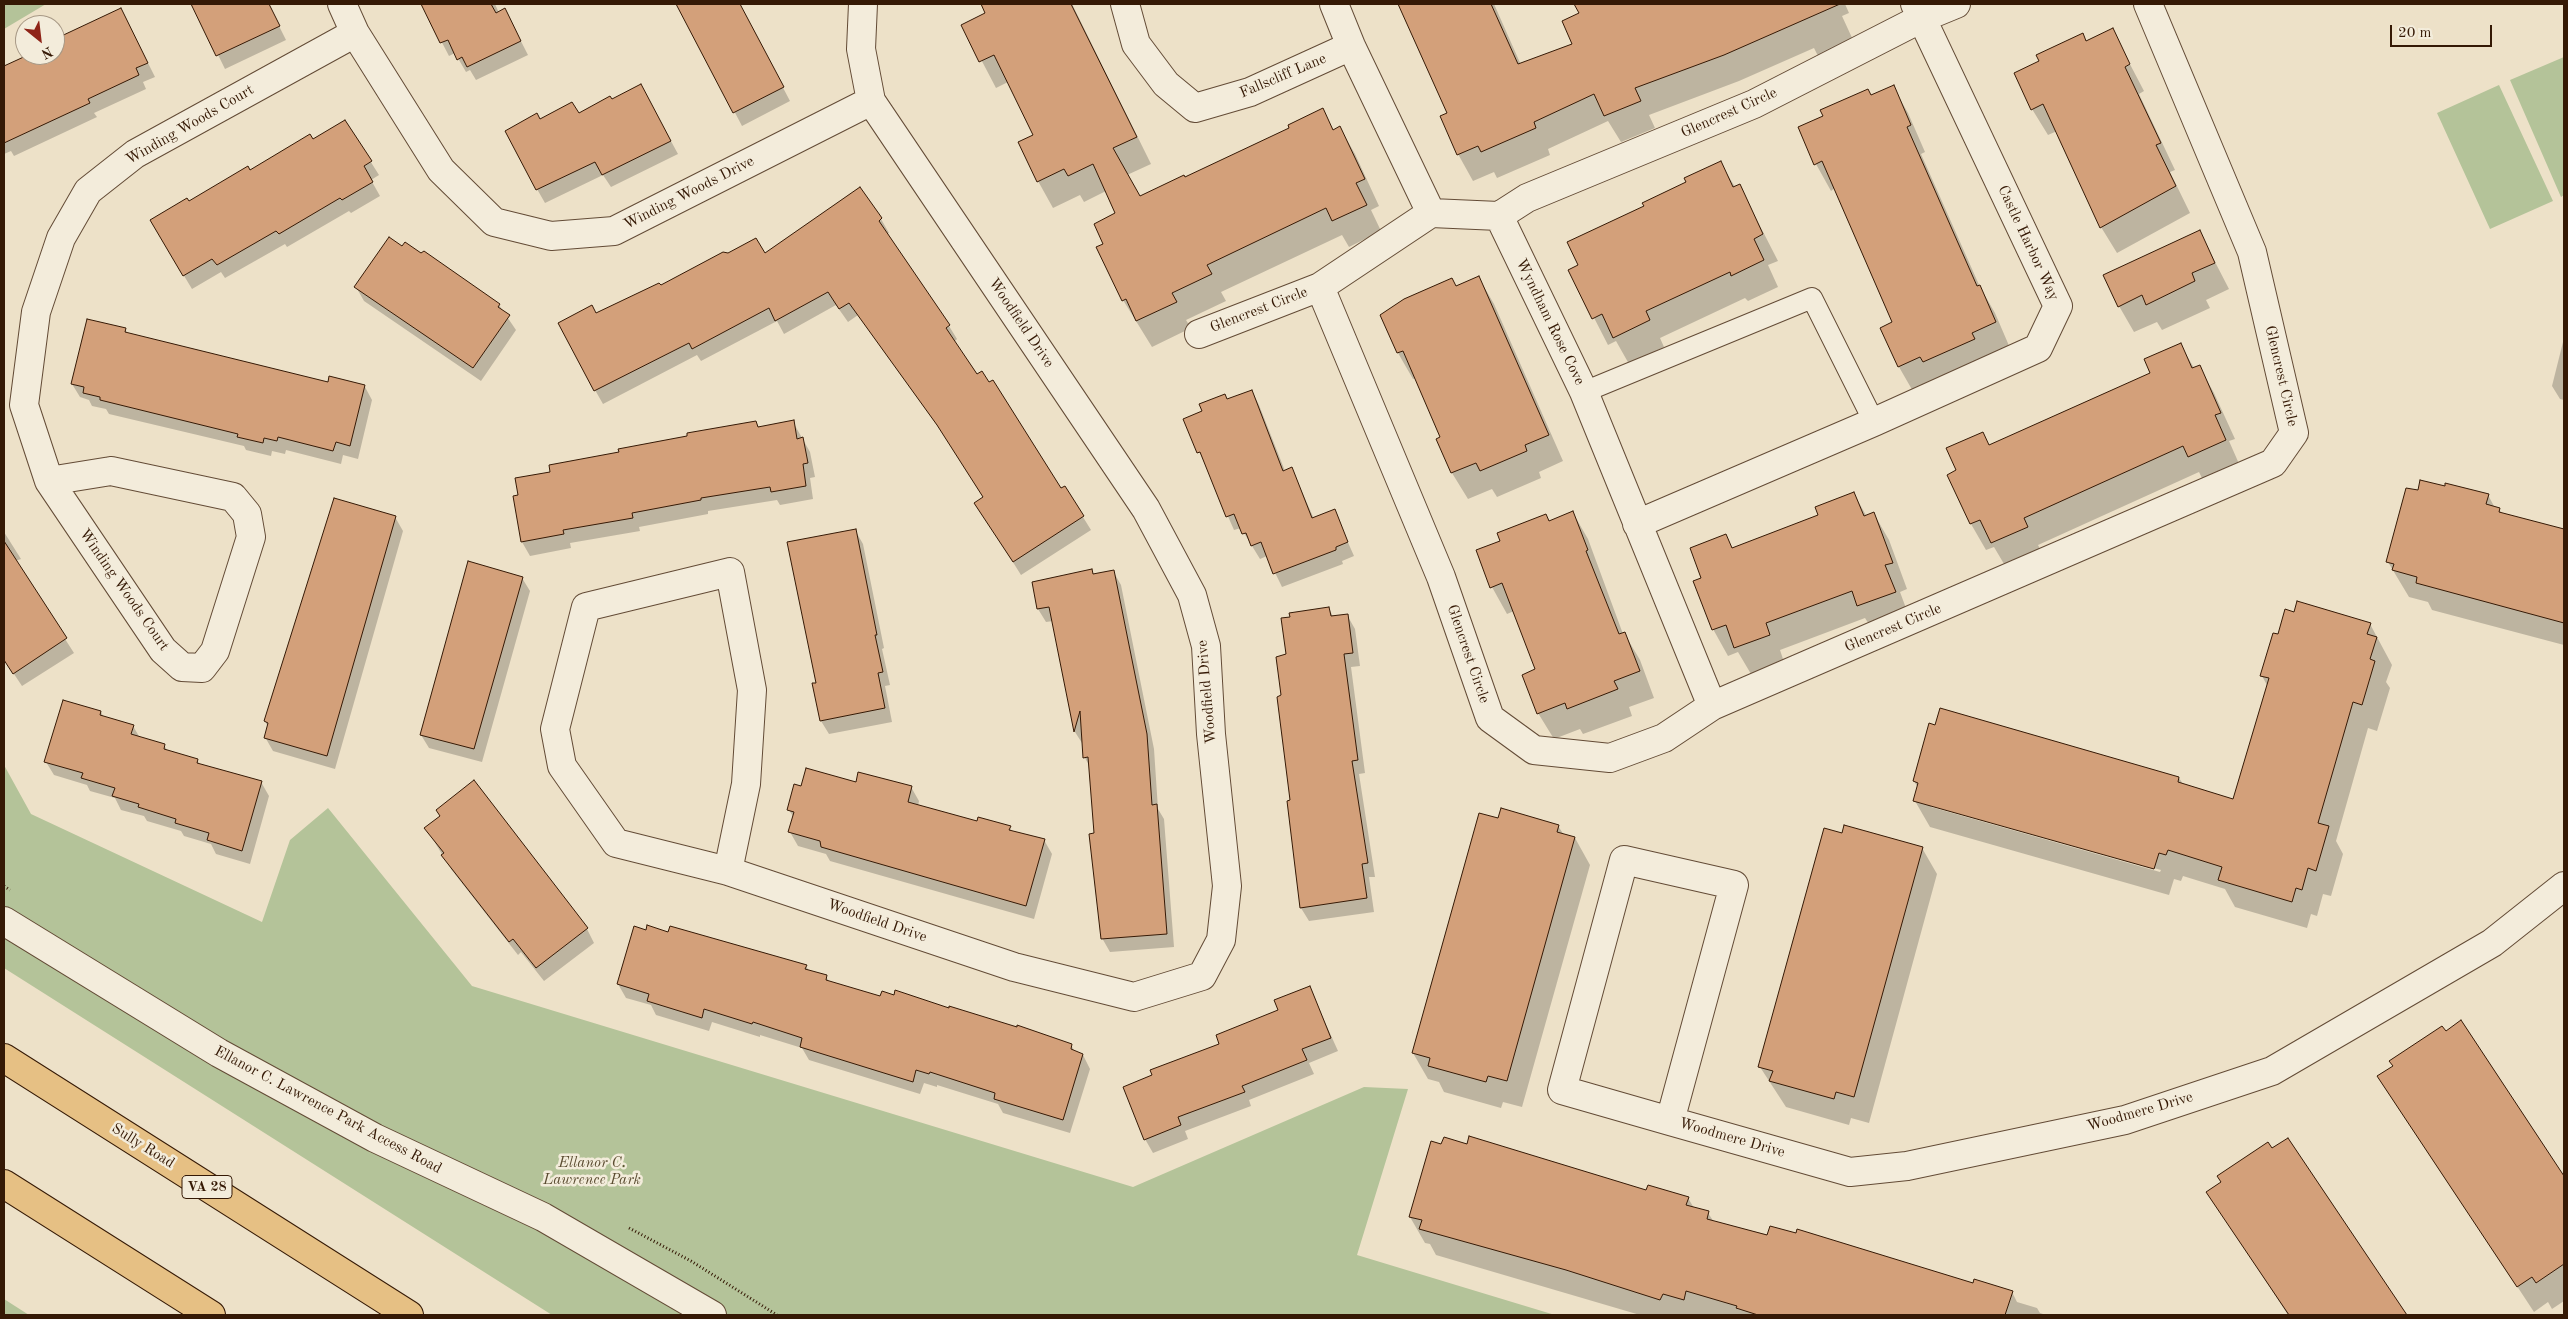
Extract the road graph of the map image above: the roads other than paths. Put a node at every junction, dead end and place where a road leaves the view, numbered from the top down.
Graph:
1 (342, 4) edge
2 (863, 4) edge
3 (1125, 4) edge
4 (1334, 4) edge
5 (1956, 4) edge
6 (2148, 4) edge
7 (1918, 11) edge
8 (355, 33) junction
9 (1351, 46) junction
10 (871, 101) junction
11 (1431, 213) junction
12 (1499, 216) junction
13 (1320, 286) junction
14 (1199, 334) dead end
15 (1584, 392) junction
16 (1874, 422) junction
17 (49, 482) junction
18 (1637, 524) junction
19 (1712, 706) junction
20 (728, 871) junction
21 (2564, 886) edge
22 (4, 921) edge
23 (4, 1058) edge
24 (1670, 1121) junction
25 (4, 1184) edge
26 (211, 1315) edge
27 (409, 1315) edge
28 (712, 1315) edge

1 - 8 street, Winding Woods Drive
2 - 10 street, Woodfield Drive
3 - 9 street, Fallscliff Lane
4 - 9 street
5 - 7 street, Glencrest Circle
6 - 19 street, Glencrest Circle
7 - 12 street, Glencrest Circle
7 - 16 street, Castle Harbor Way
8 - 10 street, Winding Woods Drive
8 - 17 street, Winding Woods Court
9 - 11 street
10 - 20 street, Woodfield Drive
11 - 12 street
11 - 13 street, Glencrest Circle
12 - 15 street, Wyndham Rose Cove
13 - 14 street, Glencrest Circle
13 - 19 street, Glencrest Circle
15 - 16 lane
15 - 18 street, Wyndham Rose Cove
16 - 18 street, Castle Harbor Way
17 - 17 street, Winding Woods Court
18 - 19 street, Wyndham Rose Cove
20 - 20 street, Woodfield Drive
21 - 24 street, Woodmere Drive
22 - 28 street, Ellanor C. Lawrence Park Access Road
23 - 27 highway, Sully Road / VA 28
24 - 24 street, Woodmere Drive
25 - 26 highway

